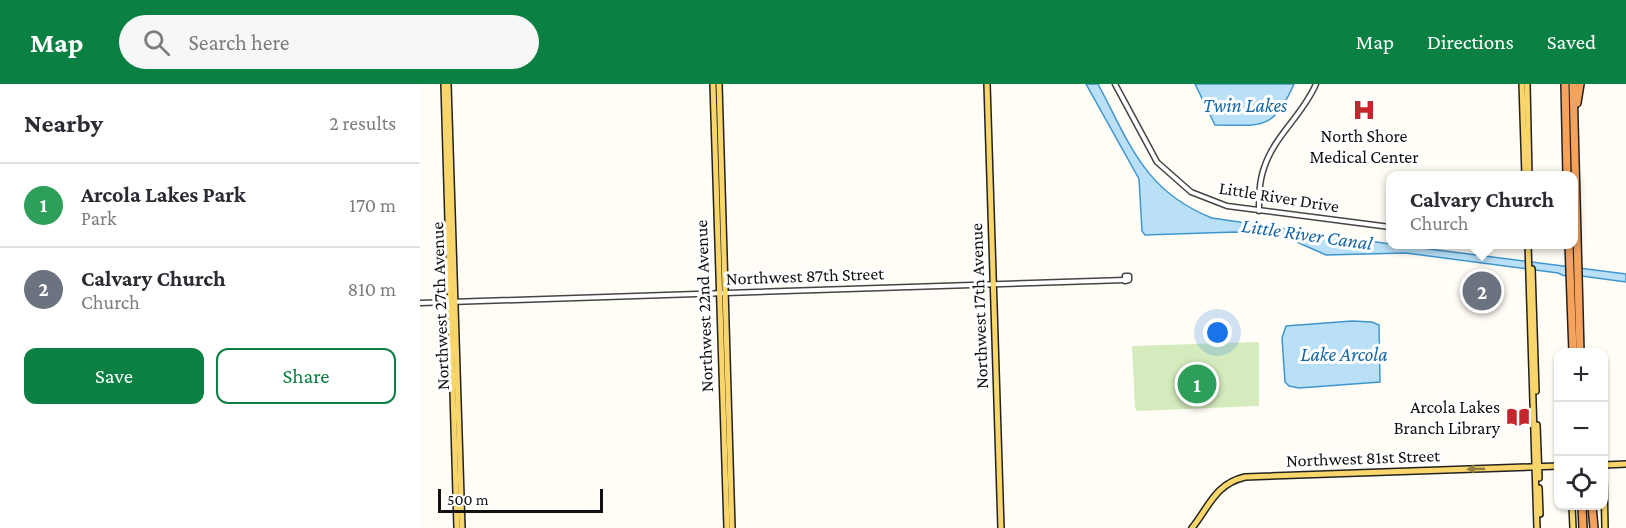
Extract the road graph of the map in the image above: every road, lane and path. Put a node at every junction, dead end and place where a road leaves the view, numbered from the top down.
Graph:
1 (713, 84) edge
2 (719, 84) edge
3 (987, 84) edge
4 (1115, 84) edge
5 (1316, 84) edge
6 (1524, 84) edge
7 (1571, 84) edge
8 (445, 85) edge
9 (448, 143) junction
10 (1527, 171) edge
11 (1569, 171) edge
12 (1569, 171) edge
13 (1573, 171) edge
14 (1577, 171) edge
15 (449, 182) junction
16 (1259, 211) junction
17 (1386, 227) edge
18 (1529, 249) edge
19 (1572, 249) edge
20 (1576, 249) edge
21 (1576, 249) edge
22 (452, 253) junction
23 (1576, 265) junction
24 (1125, 278) dead end
25 (993, 283) junction
26 (722, 292) junction
27 (453, 301) junction
28 (420, 303) edge
29 (1579, 348) edge
30 (458, 460) junction
31 (1626, 464) edge
32 (1608, 465) edge
33 (1554, 466) edge
34 (1536, 467) junction
35 (459, 506) junction
36 (1572, 510) edge
37 (1587, 510) edge
38 (1605, 510) edge
39 (1588, 526) edge
40 (461, 527) edge
41 (727, 528) edge
42 (732, 528) edge
43 (1002, 528) edge
44 (1192, 528) edge
45 (1538, 528) edge
46 (1573, 528) edge
47 (1605, 528) edge

1 - 26 main road, Northwest 22nd Avenue
2 - 26 main road, Northwest 22nd Avenue
3 - 25 main road, Northwest 17th Avenue
4 - 16 street, Little River Drive
5 - 16 street
6 - 10 main road
7 - 11 highway
7 - 12 highway
7 - 13 highway
7 - 14 highway
8 - 9 main road, Northwest 27th Avenue
8 - 9 main road, Northwest 27th Avenue
9 - 15 main road, Northwest 27th Avenue
15 - 22 main road, Northwest 27th Avenue
15 - 22 main road, Northwest 27th Avenue
16 - 17 street, Little River Drive
18 - 34 main road
19 - 23 highway
20 - 23 highway
21 - 23 highway
22 - 27 main road, Northwest 27th Avenue
23 - 29 highway
24 - 25 street, Northwest 87th Street
25 - 26 street, Northwest 87th Street
25 - 43 main road, Northwest 17th Avenue
26 - 27 street, Northwest 87th Street
26 - 41 main road, Northwest 22nd Avenue
26 - 42 main road, Northwest 22nd Avenue
27 - 28 street, Northwest 87th Street
27 - 30 main road, Northwest 27th Avenue
30 - 35 main road, Northwest 27th Avenue
30 - 35 main road, Northwest 27th Avenue
31 - 32 main road
33 - 34 main road, Northwest 81st Street
34 -> 44 main road, Northwest 81st Street
34 - 45 main road
35 - 40 main road
36 - 46 main road
37 - 39 highway
38 - 47 main road

